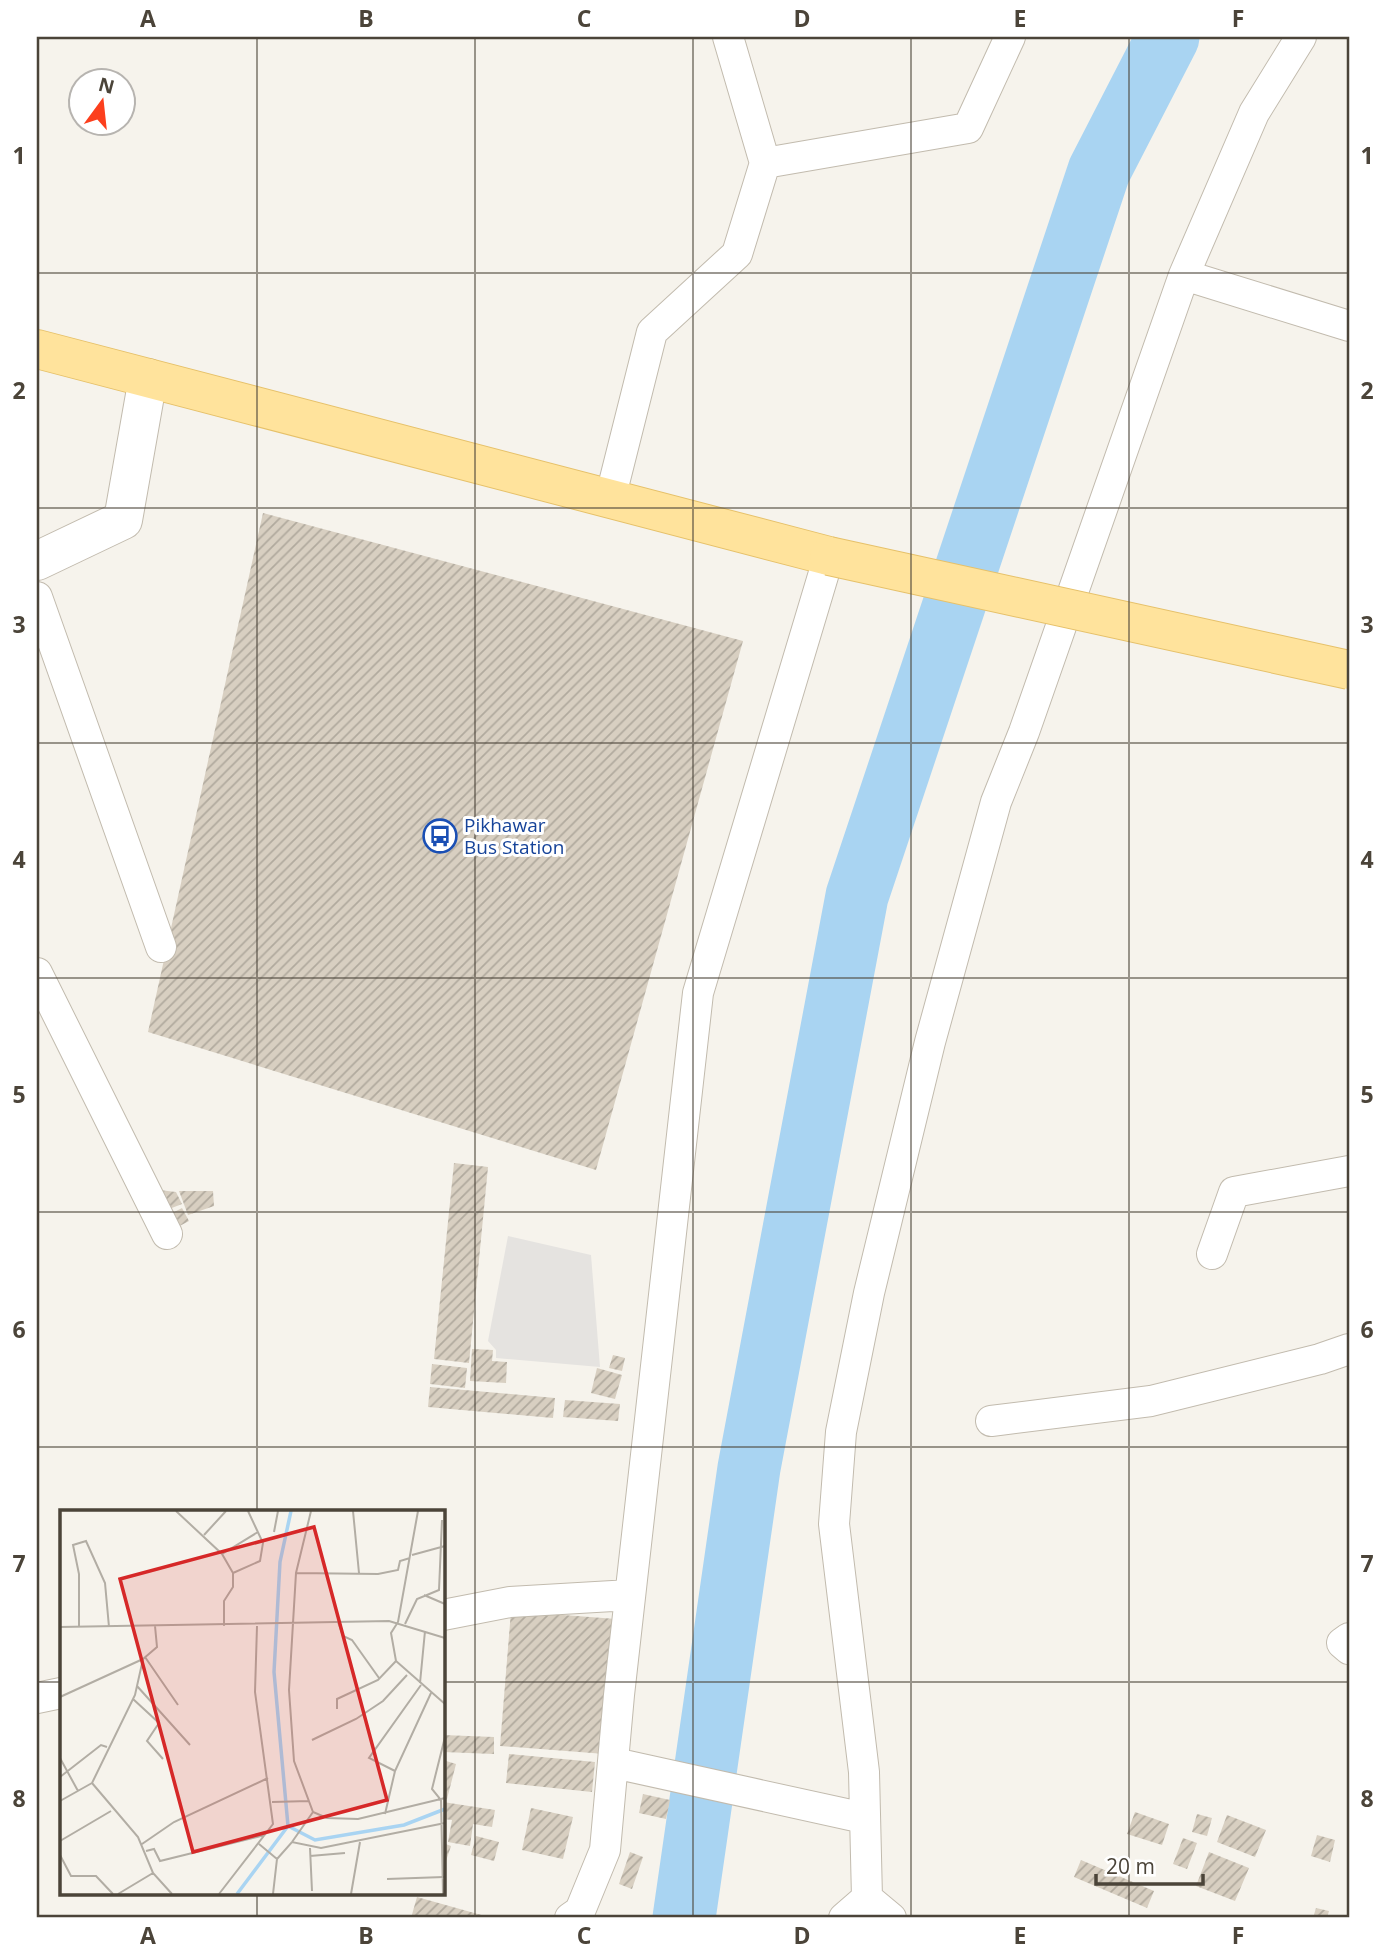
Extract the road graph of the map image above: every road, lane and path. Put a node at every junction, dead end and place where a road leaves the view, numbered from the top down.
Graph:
1 (727, 37) edge
2 (1010, 37) edge
3 (1301, 37) edge
4 (765, 163) junction
5 (1184, 275) junction
6 (1349, 326) edge
7 (37, 349) edge
8 (148, 378) junction
9 (610, 499) junction
10 (829, 556) junction
11 (37, 561) edge
12 (37, 597) edge
13 (1349, 670) edge
14 (161, 947) dead end
15 (37, 973) edge
16 (1349, 1171) edge
17 (167, 1234) dead end
18 (1212, 1254) dead end
19 (1349, 1349) edge
20 (991, 1421) dead end
21 (630, 1595) junction
22 (444, 1615) edge
23 (1349, 1638) edge
24 (1349, 1649) edge
25 (60, 1693) edge
26 (37, 1698) edge
27 (624, 1765) junction
28 (855, 1816) junction
29 (867, 1898) junction
30 (570, 1918) edge
31 (844, 1918) edge
32 (891, 1918) edge

1 - 4 street
2 - 4 street
3 - 5 street
4 - 9 street
5 - 6 street
5 - 28 street
7 - 8 main road
8 - 9 main road
8 - 11 street
9 - 10 main road
10 - 13 main road, bridge
10 - 21 street
12 - 14 street
15 - 17 street
16 - 18 street
19 - 20 street
21 - 22 street
21 - 27 street
23 - 24 street
25 - 26 street
27 - 28 street
27 - 30 street
28 - 29 street
29 - 31 street
29 - 32 street

